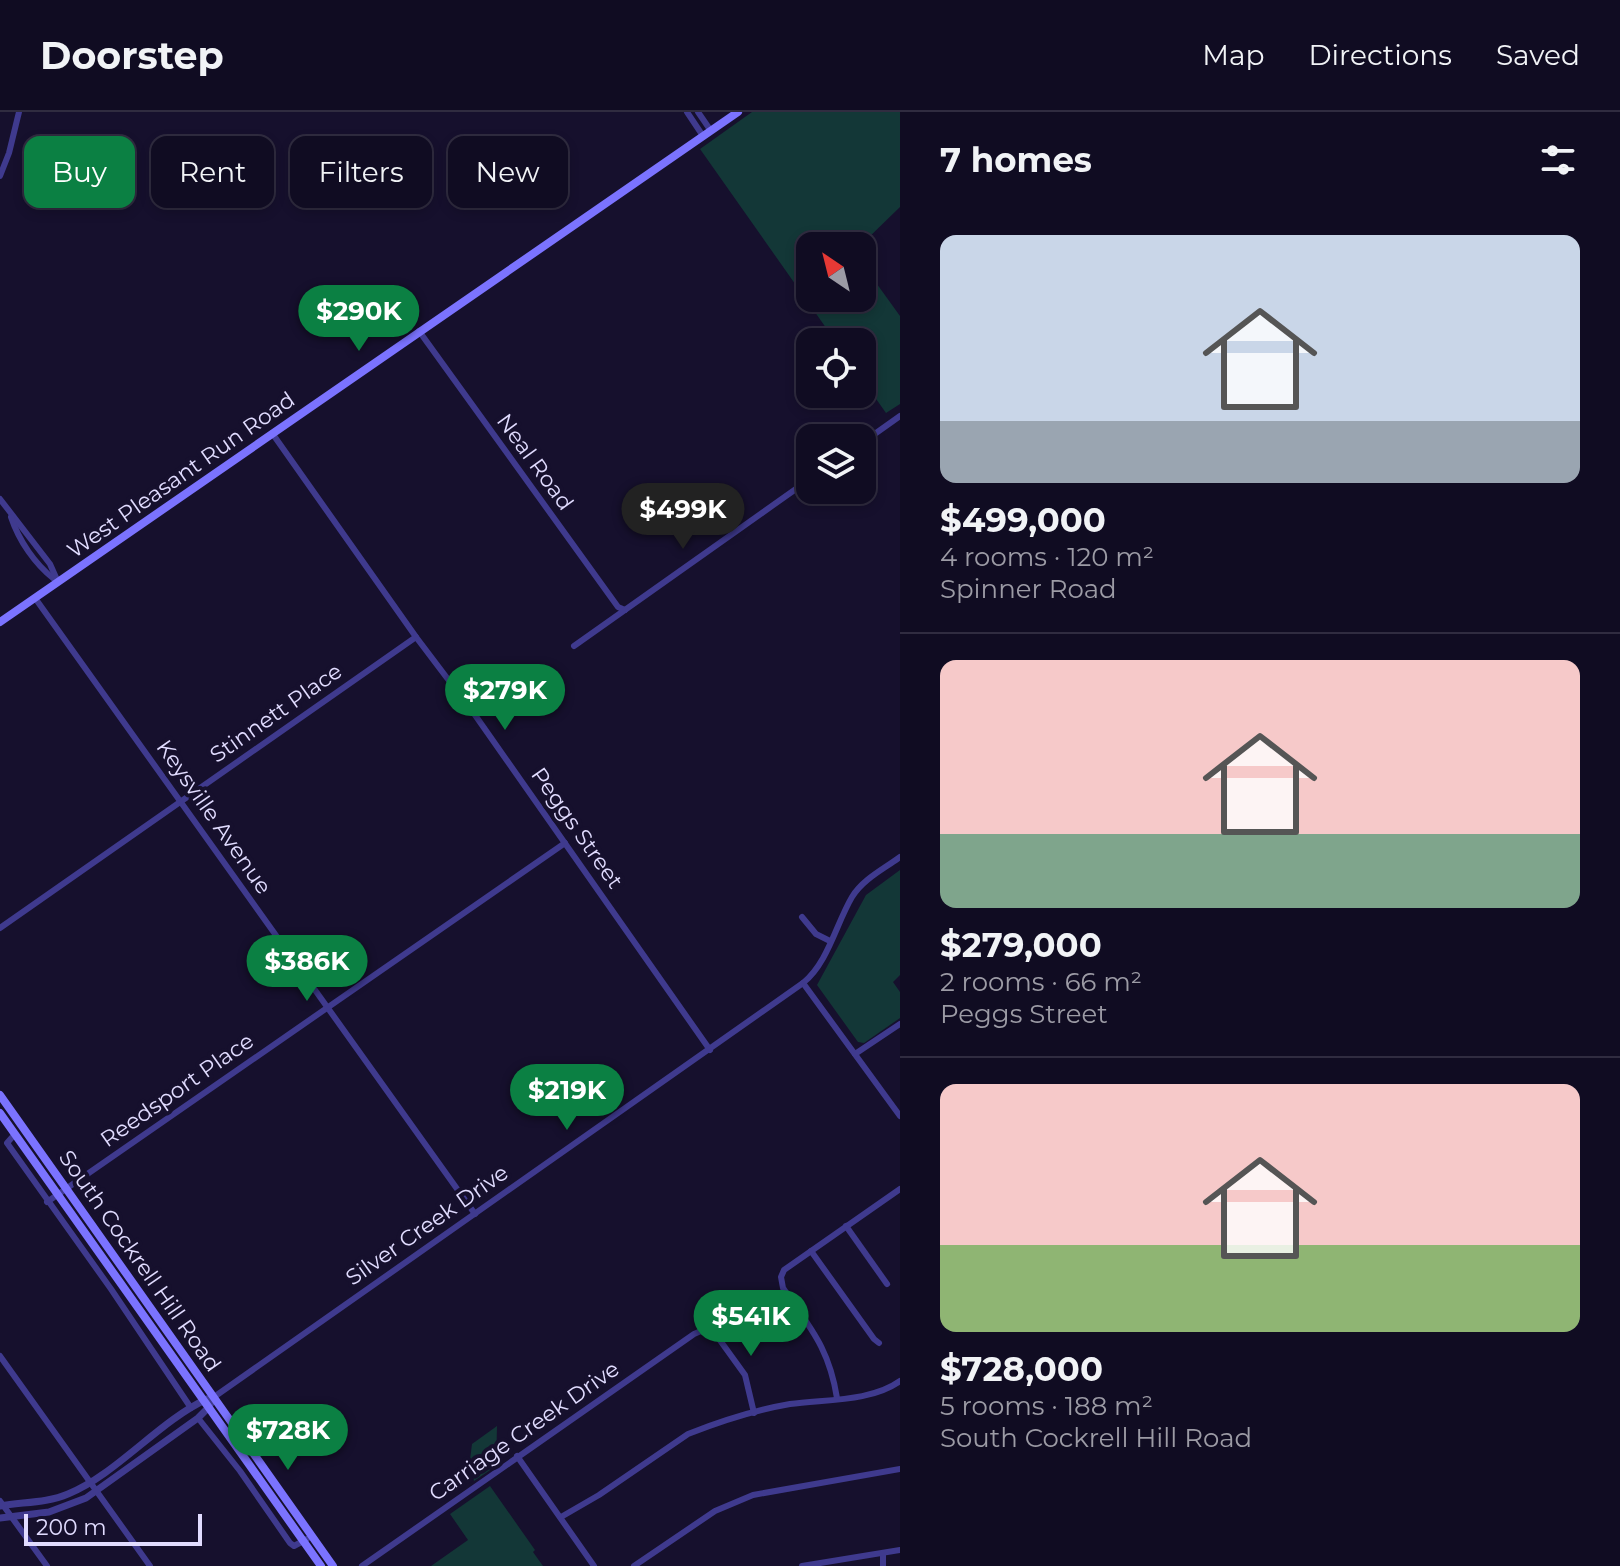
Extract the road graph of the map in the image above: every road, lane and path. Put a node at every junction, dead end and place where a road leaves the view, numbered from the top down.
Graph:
1 (19, 112) edge
2 (687, 112) edge
3 (698, 112) edge
4 (738, 112) edge
5 (707, 133) junction
6 (0, 176) edge
7 (419, 331) junction
8 (900, 416) edge
9 (272, 433) junction
10 (876, 433) edge
11 (796, 489) edge
12 (0, 499) edge
13 (58, 582) junction
14 (35, 598) junction
15 (625, 610) junction
16 (0, 622) edge
17 (416, 637) junction
18 (574, 646) dead end
19 (180, 801) junction
20 (565, 843) junction
21 (900, 857) edge
22 (802, 917) dead end
23 (0, 928) edge
24 (830, 941) junction
25 (803, 983) junction
26 (327, 1007) junction
27 (900, 1024) edge
28 (710, 1050) junction
29 (855, 1054) junction
30 (0, 1095) edge
31 (0, 1113) edge
32 (900, 1116) edge
33 (15, 1134) junction
34 (67, 1189) junction
35 (900, 1189) edge
36 (58, 1194) junction
37 (47, 1202) junction
38 (475, 1214) junction
39 (846, 1226) junction
40 (811, 1251) junction
41 (120, 1282) junction
42 (887, 1284) dead end
43 (111, 1289) junction
44 (879, 1343) dead end
45 (0, 1356) edge
46 (900, 1381) edge
47 (214, 1397) junction
48 (837, 1398) junction
49 (206, 1404) junction
50 (191, 1408) junction
51 (754, 1413) junction
52 (198, 1418) junction
53 (517, 1456) junction
54 (900, 1469) edge
55 (90, 1482) junction
56 (97, 1490) junction
57 (1, 1504) edge
58 (12, 1516) junction
59 (561, 1517) junction
60 (0, 1518) edge
61 (308, 1539) junction
62 (900, 1550) edge
63 (883, 1554) junction
64 (47, 1566) edge
65 (150, 1566) edge
66 (321, 1566) edge
67 (333, 1566) edge
68 (362, 1566) edge
69 (594, 1566) edge
70 (634, 1566) edge
71 (802, 1566) edge
72 (883, 1566) edge

1 - 6 street
2 - 5 street
3 - 5 street
4 - 5 main road, West Pleasant Run Road
5 - 7 main road, West Pleasant Run Road
7 - 9 main road, West Pleasant Run Road
7 - 15 street, Neal Road
8 - 10 street
9 - 13 main road, West Pleasant Run Road
9 - 17 street, Peggs Street
11 - 15 street
12 - 13 street
13 - 14 main road, West Pleasant Run Road
14 - 16 main road, West Pleasant Run Road
14 - 19 street, Keysville Avenue
15 - 18 street
17 - 19 street, Stinnett Place
17 - 20 street, Peggs Street
19 - 23 street, Stinnett Place
19 - 26 street, Keysville Avenue
20 - 26 street, Reedsport Place
20 - 28 street, Peggs Street
21 - 24 street, Silver Creek Drive
22 - 24 street
24 - 25 street, Silver Creek Drive
25 - 28 street, Silver Creek Drive
25 - 29 street
26 - 34 street, Reedsport Place
26 - 38 street, Keysville Avenue
27 - 29 street
28 - 38 street, Silver Creek Drive
29 - 32 street
30 - 34 main road, South Cockrell Hill Road
31 - 33 main road, South Cockrell Hill Road
33 - 36 main road, South Cockrell Hill Road
33 - 37 street
34 - 36 street, Reedsport Place
34 - 47 main road, South Cockrell Hill Road
35 - 39 street
36 - 37 street, Reedsport Place
36 - 41 main road, South Cockrell Hill Road
37 - 43 street
38 - 47 street, Silver Creek Drive
39 - 40 street
39 - 42 street
40 - 44 street
40 - 48 street
41 - 43 street
41 - 49 main road, South Cockrell Hill Road
43 - 50 street
45 - 55 street
46 - 48 street
47 - 49 street, Silver Creek Drive
47 - 61 main road, South Cockrell Hill Road
48 - 51 street
49 - 50 street, Silver Creek Drive
49 - 52 street, Silver Creek Drive
49 - 61 main road, South Cockrell Hill Road
50 - 55 street, Silver Creek Drive
51 - 53 street, Carriage Creek Drive
51 - 59 street
52 - 56 street, Silver Creek Drive
52 - 61 street
53 - 59 street
53 - 68 street, Carriage Creek Drive
54 - 70 street
55 - 56 street
55 - 57 street, Silver Creek Drive
56 - 58 street, Silver Creek Drive
56 - 65 street
57 - 58 street
58 - 60 street, Silver Creek Drive
58 - 64 street
59 - 69 street
61 - 66 main road, South Cockrell Hill Road
61 - 67 main road, South Cockrell Hill Road
62 - 63 street
63 - 71 street
63 - 72 street

